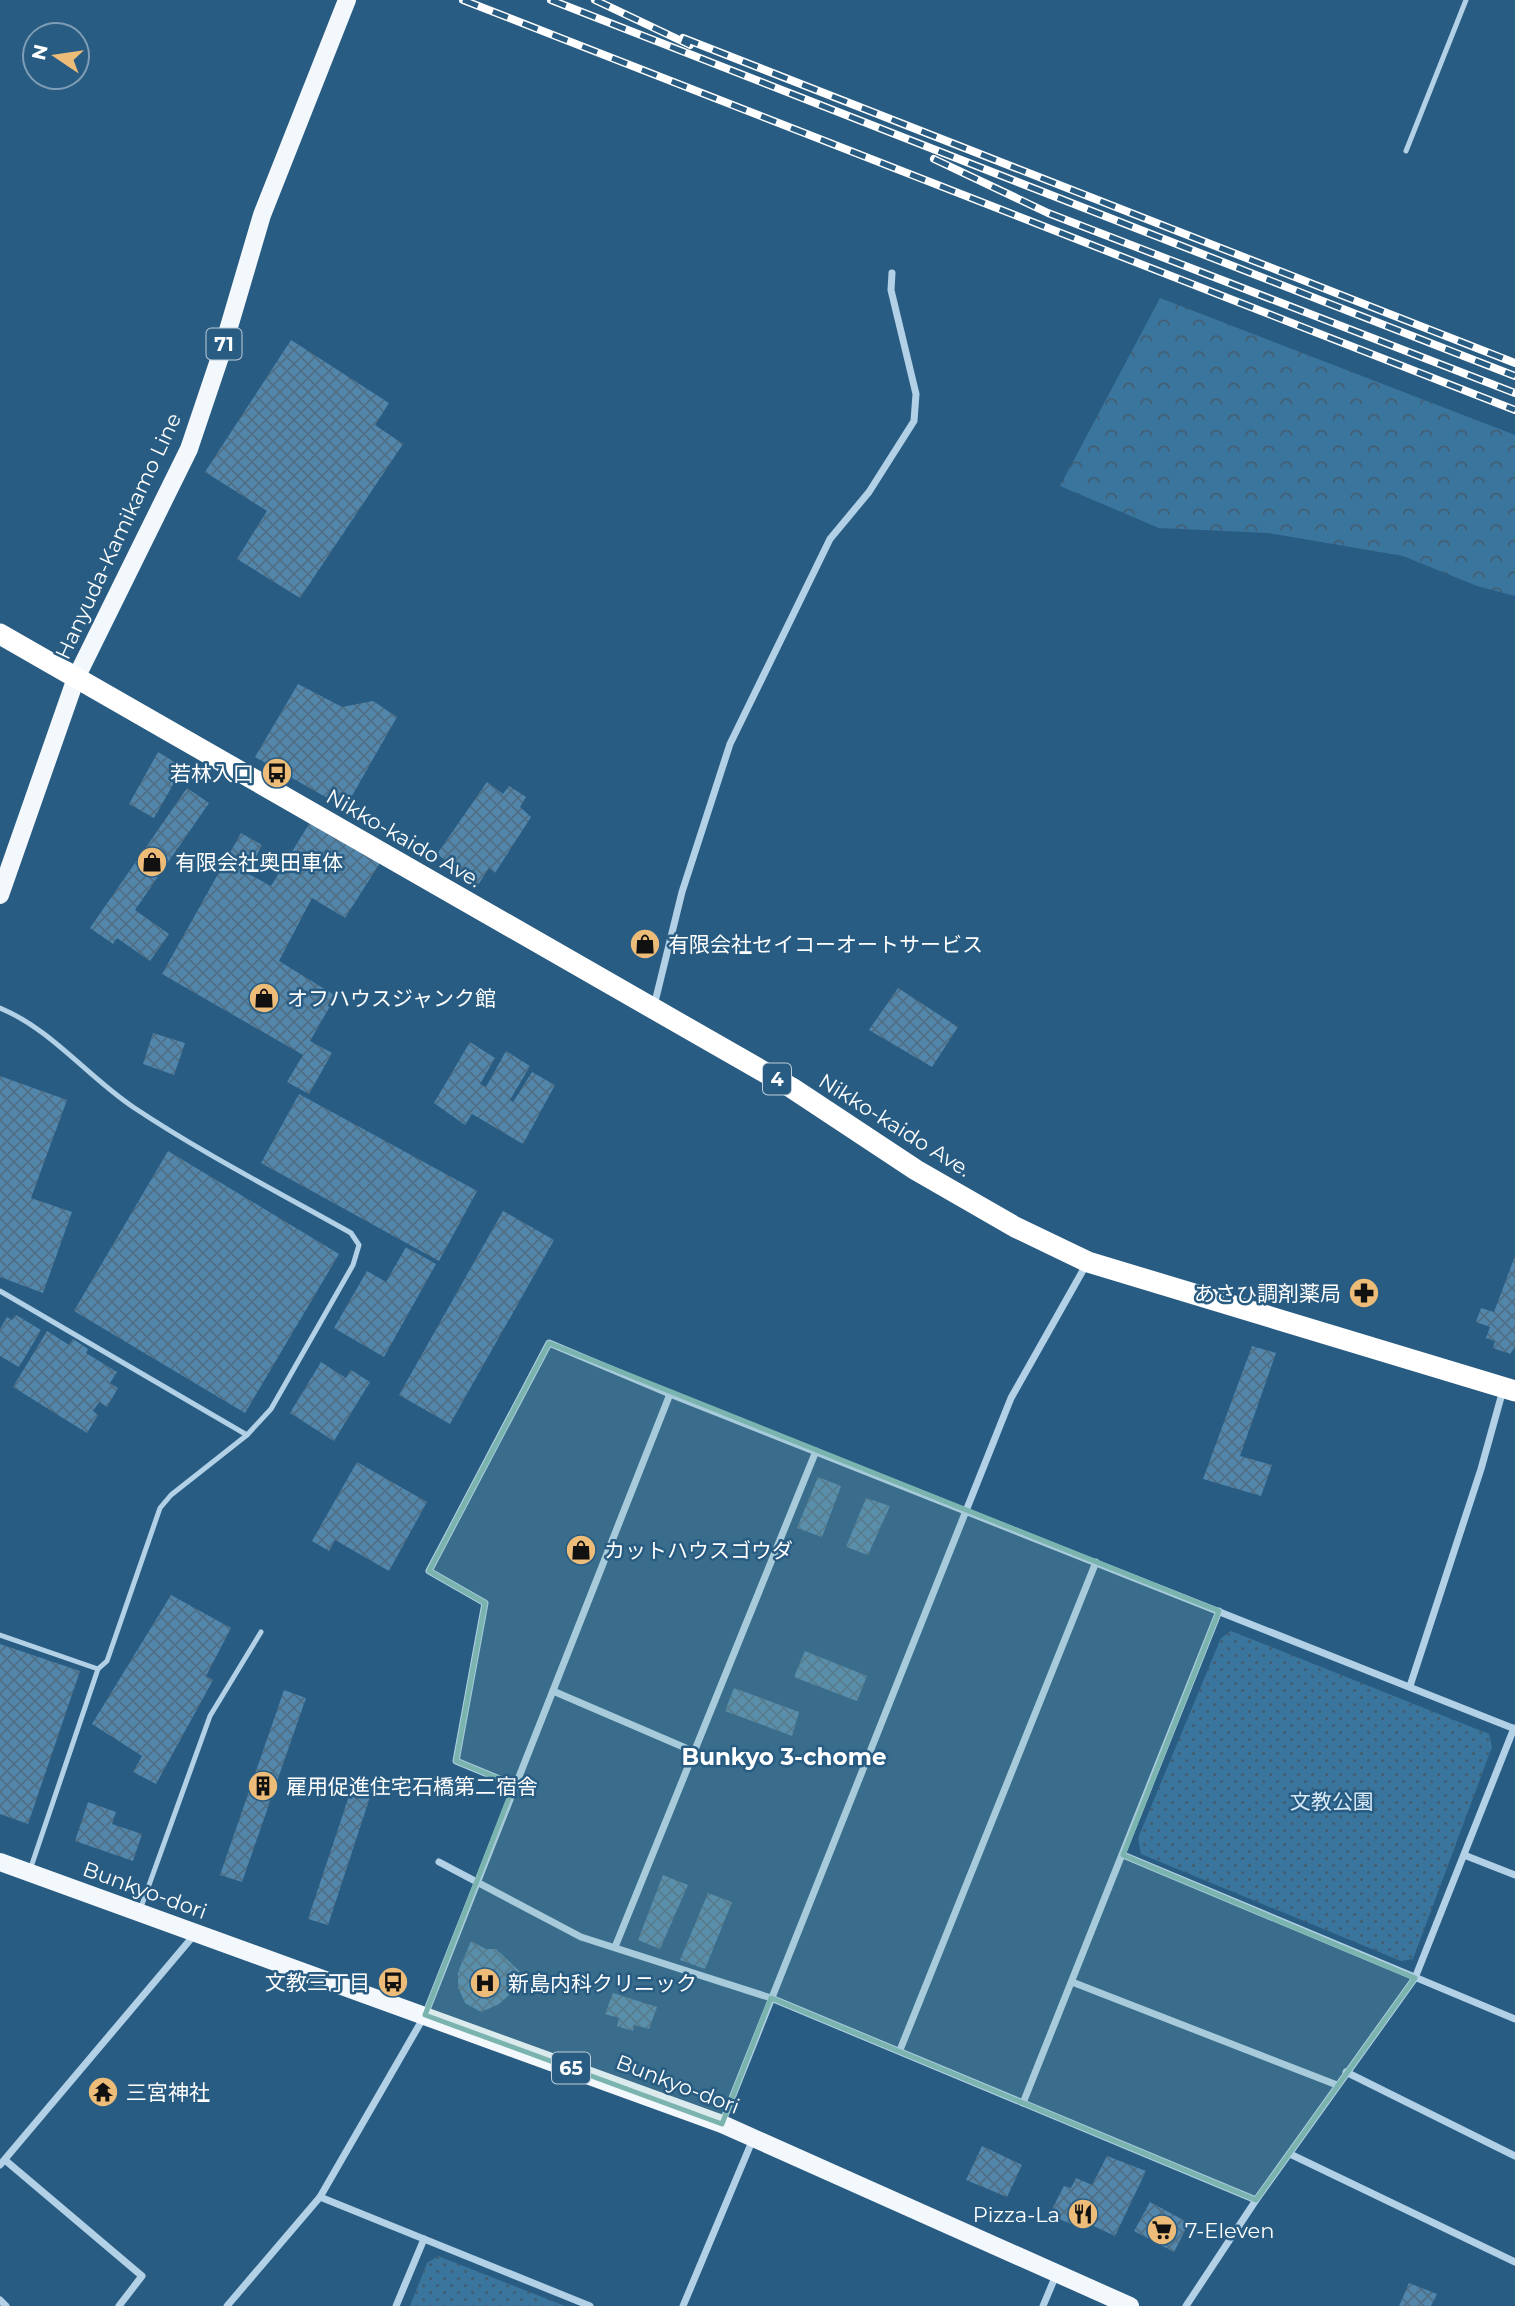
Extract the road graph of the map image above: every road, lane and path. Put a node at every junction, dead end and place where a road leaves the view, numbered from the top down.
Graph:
1 (347, 0) edge
2 (1466, 0) edge
3 (1406, 151) dead end
4 (892, 273) dead end
5 (0, 634) edge
6 (76, 678) junction
7 (0, 895) edge
8 (0, 1008) edge
9 (653, 1010) junction
10 (1088, 1262) junction
11 (0, 1291) edge
12 (1509, 1390) edge
13 (670, 1394) junction
14 (247, 1435) junction
15 (816, 1451) junction
16 (965, 1511) junction
17 (1096, 1562) junction
18 (1219, 1611) junction
19 (261, 1632) dead end
20 (0, 1634) edge
21 (98, 1669) junction
22 (1409, 1686) junction
23 (553, 1691) junction
24 (1514, 1729) edge
25 (695, 1752) junction
26 (514, 1785) junction
27 (1464, 1854) junction
28 (1123, 1855) junction
29 (439, 1861) dead end
30 (0, 1862) edge
31 (30, 1872) junction
32 (1515, 1875) edge
33 (476, 1881) junction
34 (139, 1913) junction
35 (195, 1933) junction
36 (615, 1947) junction
37 (1415, 1978) junction
38 (1072, 1982) junction
39 (771, 1998) junction
40 (425, 2015) junction
41 (1515, 2019) edge
42 (900, 2050) junction
43 (1346, 2072) junction
44 (1337, 2085) junction
45 (1023, 2103) junction
46 (722, 2124) junction
47 (754, 2138) junction
48 (1290, 2154) junction
49 (1515, 2156) edge
50 (2, 2163) edge
51 (320, 2197) junction
52 (1256, 2200) junction
53 (424, 2239) junction
54 (1515, 2262) edge
55 (1057, 2274) junction
56 (0, 2300) edge
57 (6, 2306) edge
58 (119, 2306) edge
59 (227, 2306) edge
60 (396, 2306) edge
61 (590, 2306) edge
62 (683, 2306) edge
63 (1043, 2306) edge
64 (1130, 2306) edge
65 (1186, 2306) edge

1 - 6 main road, Hanyuda-Kamikamo Line / 71
2 - 3 lane
4 - 9 street
5 - 6 highway, Nikko-kaido Ave. / 4
6 - 7 main road, Hanyuda-Kamikamo Line / 71
6 - 9 highway, Nikko-kaido Ave. / 4
8 - 14 lane
9 - 10 highway, Nikko-kaido Ave. / 4
10 - 12 highway, Nikko-kaido Ave. / 4
10 - 16 street
11 - 14 lane
12 - 22 street
13 - 15 street
13 - 23 street
13 - 26 street
14 - 21 lane
15 - 16 street
15 - 25 street
16 - 17 street
16 - 39 street
17 - 18 street
17 - 42 street
18 - 22 street
18 - 28 street
19 - 34 lane
20 - 21 lane
21 - 31 lane
22 - 24 street
23 - 25 street
23 - 26 street
24 - 27 street
25 - 36 street
26 - 33 street
27 - 32 street
27 - 37 street
28 - 37 street
28 - 38 street
29 - 33 street
30 - 31 main road, Bunkyo-dori / 65
31 - 34 main road, Bunkyo-dori / 65
33 - 36 street
33 - 40 street
34 - 35 main road, Bunkyo-dori / 65
35 - 40 main road, Bunkyo-dori / 65
35 - 50 street
36 - 39 street
37 - 41 street
37 - 43 street
38 - 44 street
38 - 45 street
39 - 42 street
39 - 46 street
40 - 46 main road, Bunkyo-dori / 65
40 - 51 street
42 - 45 street
43 - 44 street
43 - 49 street
44 - 48 street
45 - 52 street
46 - 47 main road, Bunkyo-dori / 65
47 - 55 main road, Bunkyo-dori / 65
47 - 62 street
48 - 52 street
48 - 54 street
50 - 58 street
51 - 53 street
51 - 59 street
52 - 65 street
53 - 60 street
53 - 61 street
55 - 63 street
55 - 64 main road, Bunkyo-dori / 65
56 - 57 street

